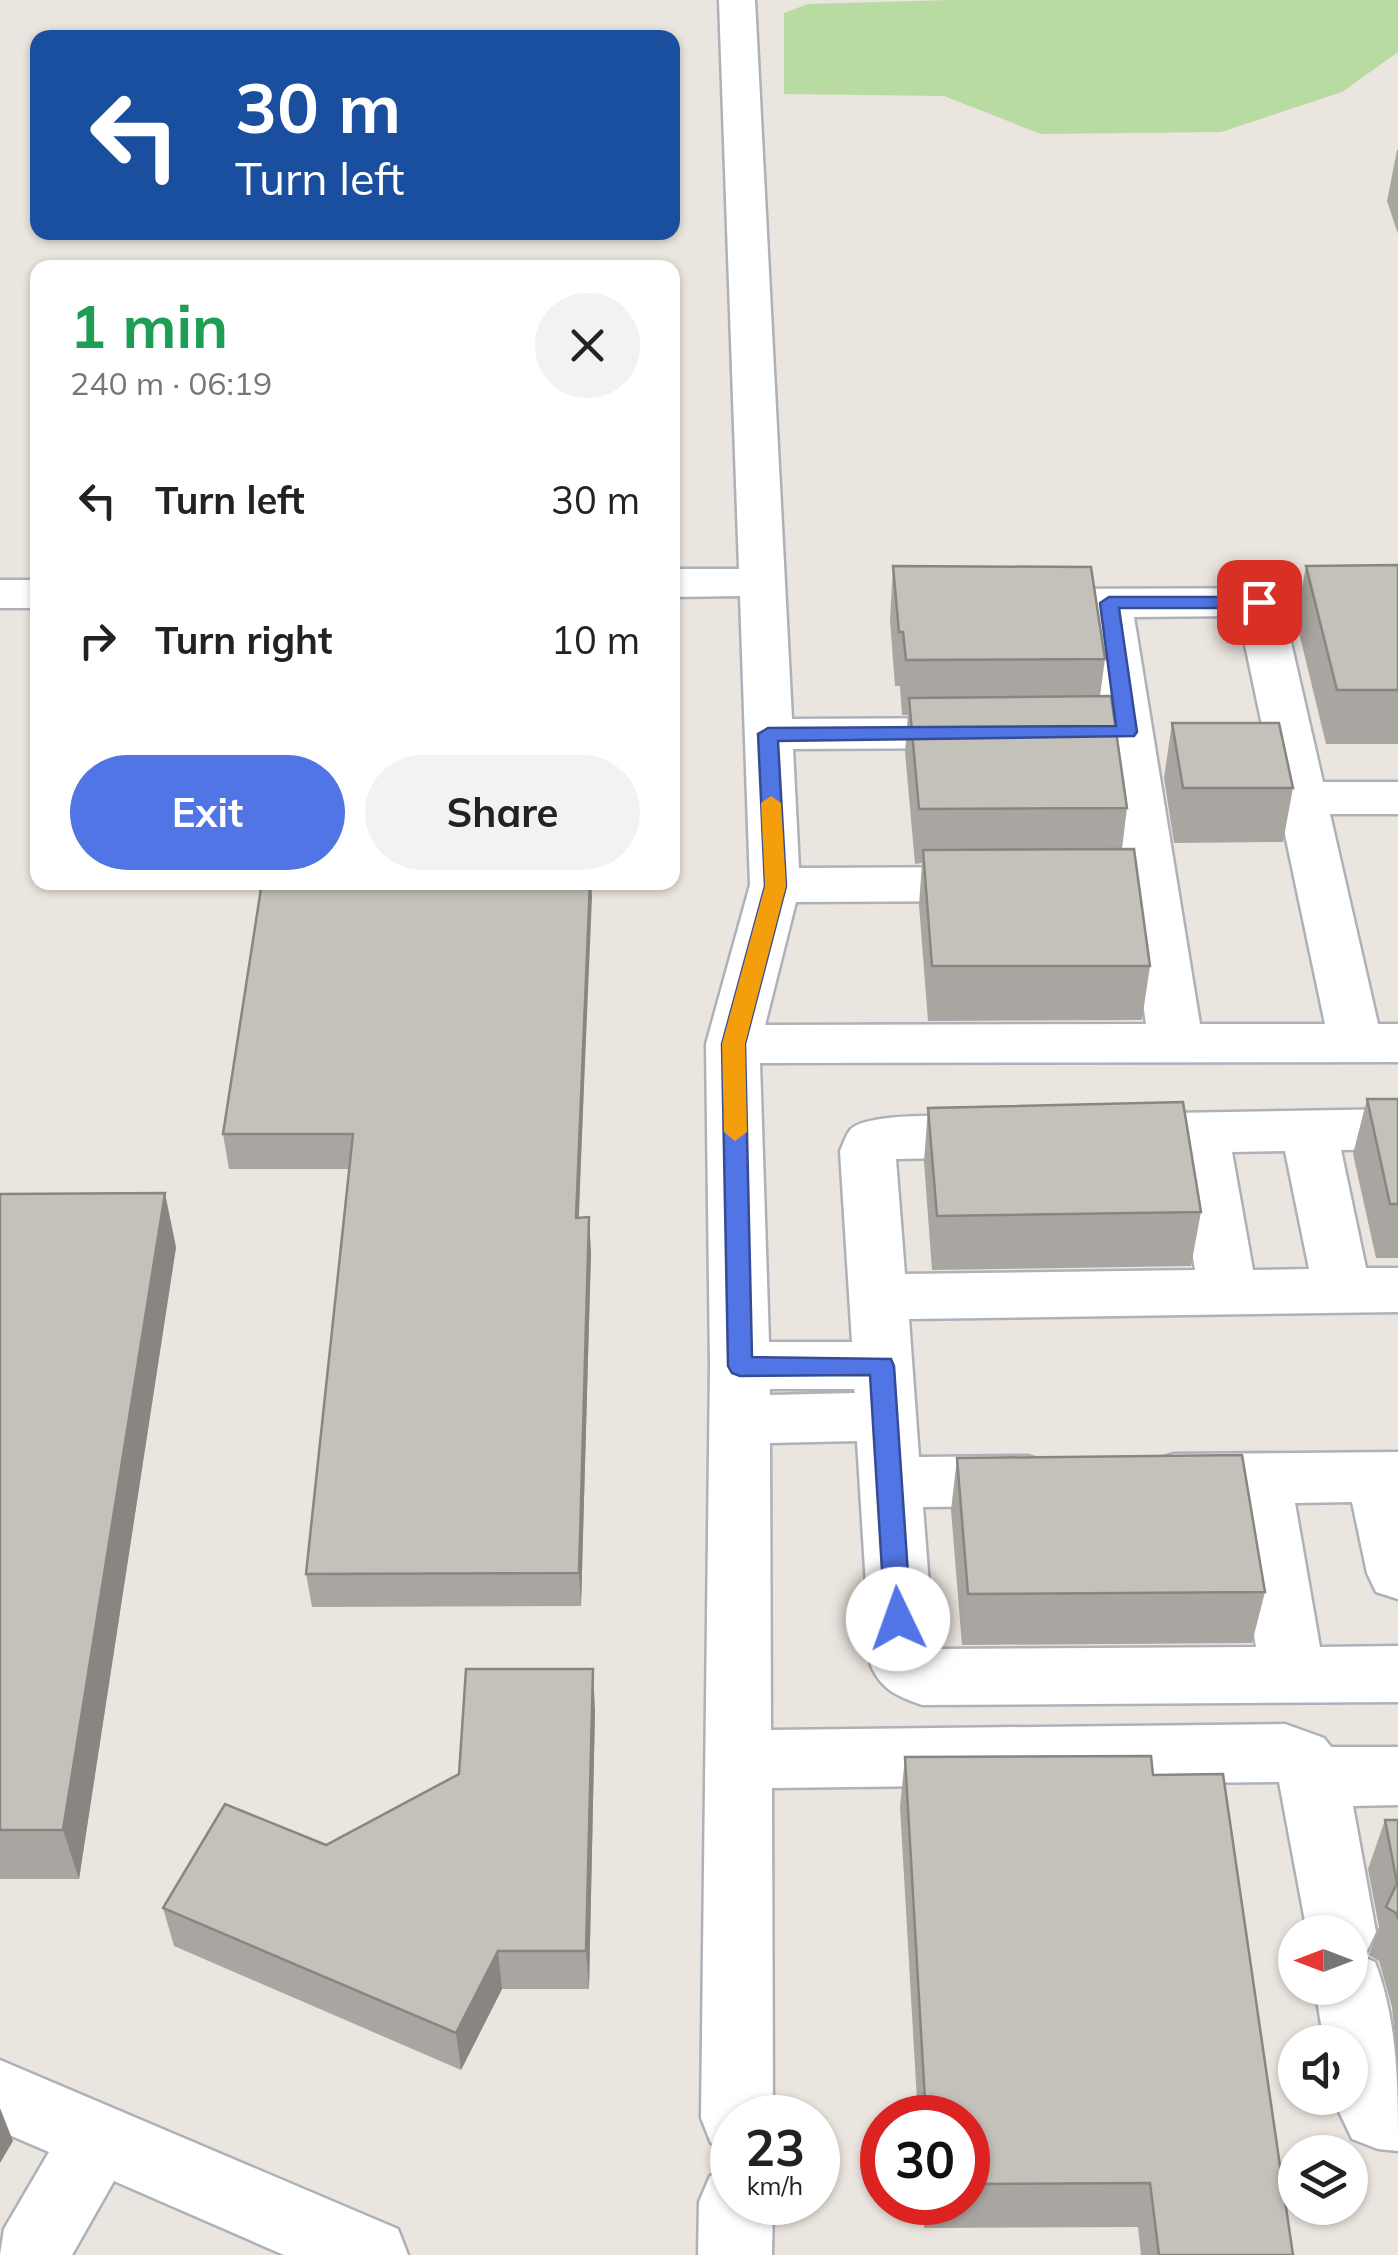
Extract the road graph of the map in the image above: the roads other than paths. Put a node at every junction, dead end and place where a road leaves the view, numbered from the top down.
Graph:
1 (737, 0) edge
2 (760, 582) junction
3 (680, 583) edge
4 (0, 594) edge
5 (30, 594) edge
6 (1259, 602) junction
7 (1398, 602) edge
8 (1109, 603) junction
9 (975, 604) edge
10 (1032, 732) edge
11 (768, 734) junction
12 (1302, 798) junction
13 (1398, 798) edge
14 (1050, 883) edge
15 (775, 886) junction
16 (1377, 1043) edge
17 (734, 1044) junction
18 (1176, 1044) junction
19 (1398, 1129) edge
20 (1309, 1131) junction
21 (1201, 1133) junction
22 (1370, 1290) edge
23 (1228, 1293) junction
24 (877, 1297) junction
25 (884, 1391) junction
26 (740, 1392) junction
27 (1388, 1477) edge
28 (1260, 1479) junction
29 (891, 1482) junction
30 (1398, 1572) edge
31 (1398, 1674) edge
32 (1293, 1675) junction
33 (740, 1759) junction
34 (1398, 1776) edge
35 (1314, 1777) junction
36 (1338, 1915) edge
37 (1353, 2005) edge
38 (737, 2095) edge
39 (0, 2096) edge
40 (1398, 2116) edge
41 (98, 2138) junction
42 (736, 2225) edge
43 (31, 2255) edge
44 (371, 2255) edge
45 (735, 2255) edge

1 - 2 street
2 - 3 street
2 - 11 street
4 - 5 street
6 - 7 street
6 - 8 street
6 - 12 street
8 - 9 street
8 - 18 street
10 - 11 street
11 - 15 street
12 - 13 street
12 - 16 street
14 - 15 street
15 - 17 street
16 - 18 street
17 - 18 street
17 - 26 street
19 - 20 street
20 - 21 street
20 - 22 street
21 - 23 street
21 - 24 street
22 - 23 street
23 - 24 street
24 - 25 street
25 - 26 street
25 - 29 street
26 - 33 street
27 - 28 street
27 - 30 street
28 - 29 street
28 - 32 street
29 - 32 street
31 - 32 street
33 - 35 street
33 - 38 street
34 - 35 street
35 - 36 street
37 - 40 street
39 - 41 street
41 - 43 street
41 - 44 street
42 - 45 street

